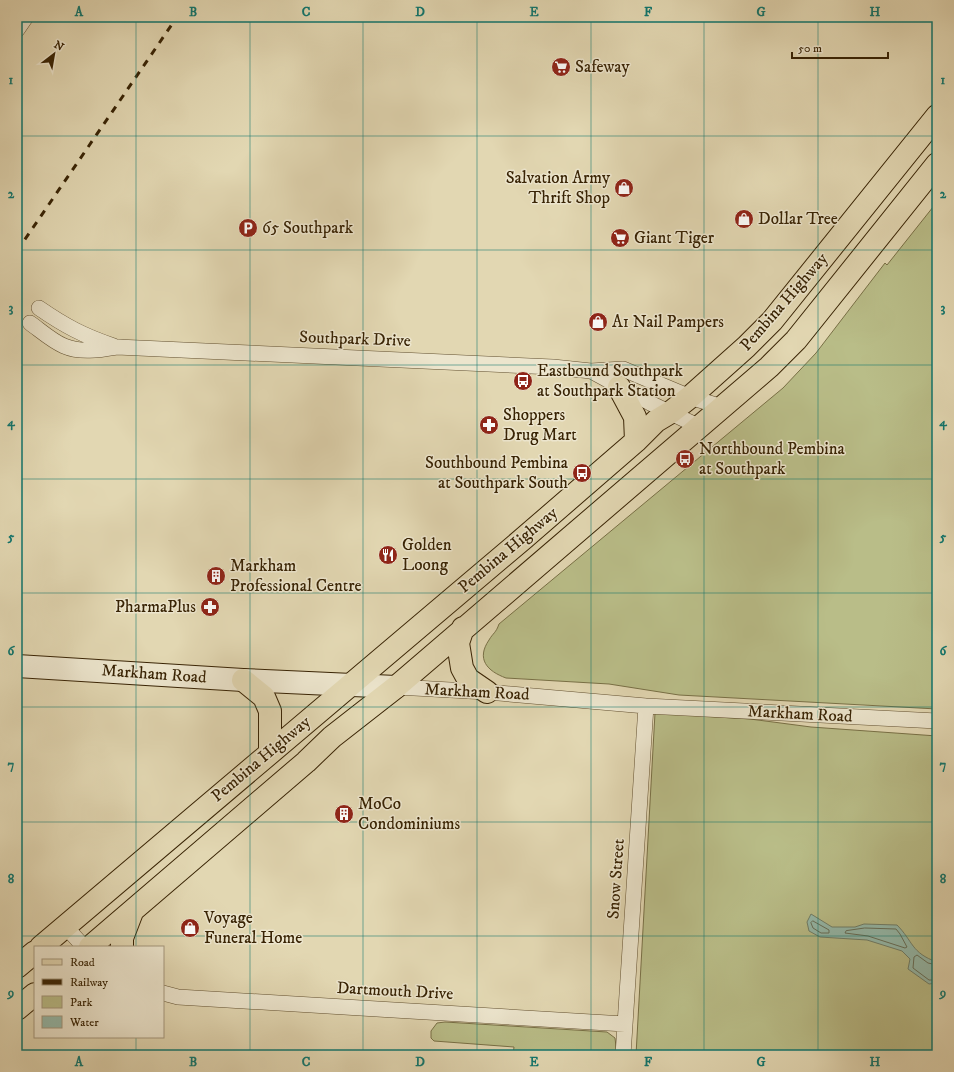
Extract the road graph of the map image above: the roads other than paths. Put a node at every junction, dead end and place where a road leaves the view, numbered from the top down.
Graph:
1 (26, 17) edge
2 (17, 30) edge
3 (937, 116) edge
4 (937, 164) edge
5 (40, 308) dead end
6 (30, 323) dead end
7 (116, 347) junction
8 (591, 371) junction
9 (619, 387) junction
10 (690, 397) junction
11 (722, 407) junction
12 (671, 412) junction
13 (700, 427) junction
14 (636, 441) junction
15 (463, 628) junction
16 (17, 666) edge
17 (243, 680) junction
18 (349, 685) junction
19 (396, 687) junction
20 (486, 692) junction
21 (646, 706) junction
22 (937, 721) edge
23 (270, 752) junction
24 (132, 911) junction
25 (66, 927) junction
26 (42, 946) edge
27 (83, 946) edge
28 (91, 946) edge
29 (122, 946) edge
30 (34, 953) edge
31 (17, 968) edge
32 (164, 994) edge
33 (34, 995) edge
34 (17, 1009) edge
35 (625, 1024) junction
36 (623, 1055) edge

1 - 2 street
3 - 10 main road, Pembina Highway
4 - 11 main road, Pembina Highway
5 - 7 street, Southpark Drive
6 - 7 street, Southpark Drive
7 - 8 street, Southpark Drive
8 - 9 street, Southpark Drive
8 - 10 street, Southpark Drive
9 - 12 street, Southpark Drive
9 - 14 main road
10 - 11 street, Southpark Drive
10 - 12 main road, Pembina Highway
11 - 13 main road, Pembina Highway
12 - 13 street, Southpark Drive
12 - 14 main road, Pembina Highway
13 - 15 main road, Pembina Highway
14 - 18 main road, Pembina Highway
15 - 19 main road, Pembina Highway
15 - 20 main road
16 - 17 street, Markham Road
17 - 18 street, Markham Road
17 - 23 main road
18 - 19 street, Markham Road
18 - 23 main road, Pembina Highway
19 - 20 street, Markham Road
19 - 24 main road, Pembina Highway
20 - 21 street, Markham Road
21 - 22 street, Markham Road
21 - 35 street, Snow Street
23 - 25 main road, Pembina Highway
24 - 28 main road, Pembina Highway
24 - 29 main road
25 - 26 main road, Pembina Highway
25 - 27 street
30 - 31 main road
32 - 35 street, Dartmouth Drive
33 - 34 main road
35 - 36 street, Snow Street

